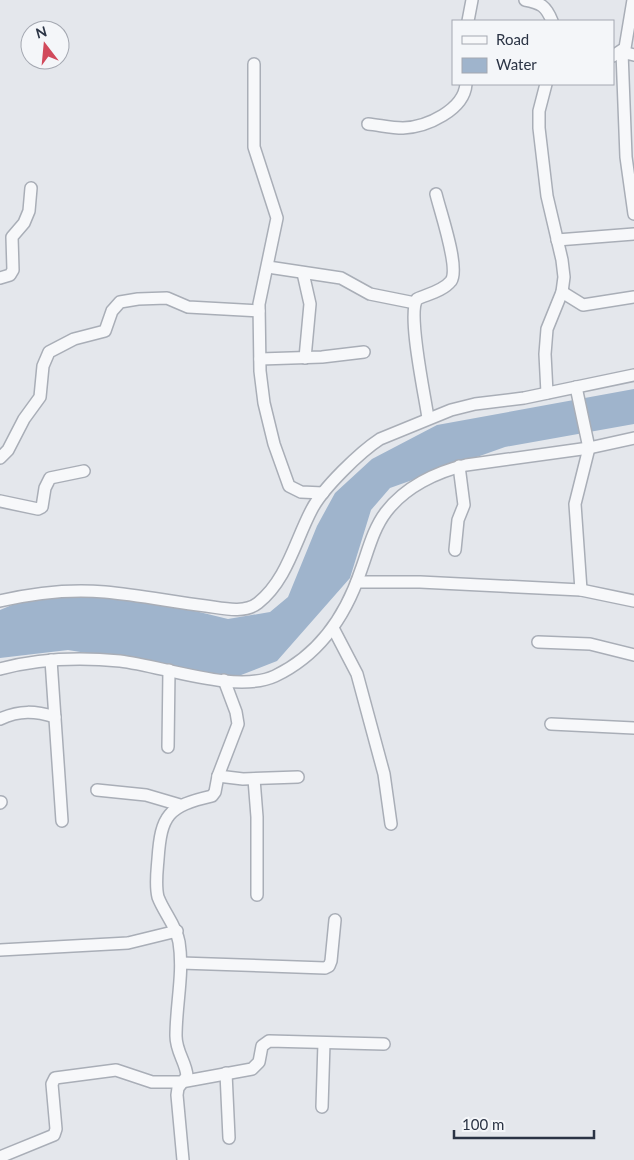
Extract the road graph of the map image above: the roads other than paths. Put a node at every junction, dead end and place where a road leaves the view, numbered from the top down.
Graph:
1 (472, 0) edge
2 (525, 0) edge
3 (633, 0) edge
4 (633, 12) edge
5 (468, 20) edge
6 (552, 20) edge
7 (617, 54) edge
8 (634, 55) edge
9 (254, 64) dead end
10 (466, 85) edge
11 (546, 85) edge
12 (368, 124) dead end
13 (31, 188) dead end
14 (436, 194) dead end
15 (634, 214) edge
16 (634, 234) edge
17 (557, 240) junction
18 (268, 267) junction
19 (303, 273) junction
20 (0, 278) edge
21 (562, 292) junction
22 (634, 297) edge
23 (415, 303) junction
24 (259, 311) junction
25 (364, 352) dead end
26 (305, 358) junction
27 (260, 359) junction
28 (634, 375) edge
29 (577, 390) junction
30 (547, 393) junction
31 (428, 418) junction
32 (634, 438) edge
33 (589, 446) junction
34 (0, 458) edge
35 (459, 466) junction
36 (84, 471) dead end
37 (323, 493) junction
38 (0, 501) edge
39 (455, 550) dead end
40 (357, 582) junction
41 (581, 590) junction
42 (634, 600) edge
43 (0, 601) edge
44 (333, 628) junction
45 (538, 642) dead end
46 (634, 655) edge
47 (51, 660) junction
48 (0, 669) edge
49 (169, 670) junction
50 (224, 680) junction
51 (55, 717) junction
52 (0, 719) edge
53 (551, 724) dead end
54 (634, 728) edge
55 (168, 747) dead end
56 (218, 776) junction
57 (298, 777) dead end
58 (254, 779) junction
59 (97, 790) dead end
60 (180, 805) junction
61 (62, 822) dead end
62 (391, 824) dead end
63 (257, 895) dead end
64 (335, 920) dead end
65 (177, 931) junction
66 (0, 950) edge
67 (181, 963) junction
68 (324, 1043) junction
69 (384, 1044) dead end
70 (226, 1073) junction
71 (181, 1082) junction
72 (322, 1107) dead end
73 (229, 1138) dead end
74 (0, 1157) edge
75 (183, 1160) edge

1 - 5 street
2 - 6 street
3 - 4 street
4 - 7 street
7 - 8 street
7 - 15 street
9 - 18 street
10 - 12 street
11 - 17 street
13 - 20 street
14 - 23 street
16 - 17 street
17 - 21 street
18 - 19 street
18 - 24 street
19 - 23 street
19 - 26 street
21 - 22 street
21 - 30 street
23 - 31 street
24 - 27 street
24 - 34 street
25 - 26 street
26 - 27 street
27 - 37 street
28 - 29 street
29 - 30 street
29 - 33 street
30 - 31 street
31 - 37 street
32 - 33 street
33 - 35 street
33 - 41 street
35 - 39 street
35 - 40 street
36 - 38 street
37 - 43 street
40 - 41 street
40 - 44 street
41 - 42 street
44 - 50 street
44 - 62 street
45 - 46 street
47 - 48 street
47 - 49 street
47 - 51 street
49 - 50 street
49 - 55 street
50 - 56 street
51 - 52 street
51 - 61 street
53 - 54 street
56 - 58 street
56 - 60 street
57 - 58 street
58 - 63 street
59 - 60 street
60 - 65 street
64 - 67 street
65 - 66 street
65 - 67 street
67 - 71 street
68 - 69 street
68 - 70 street
68 - 72 street
70 - 71 street
70 - 73 street
71 - 74 street
71 - 75 street

